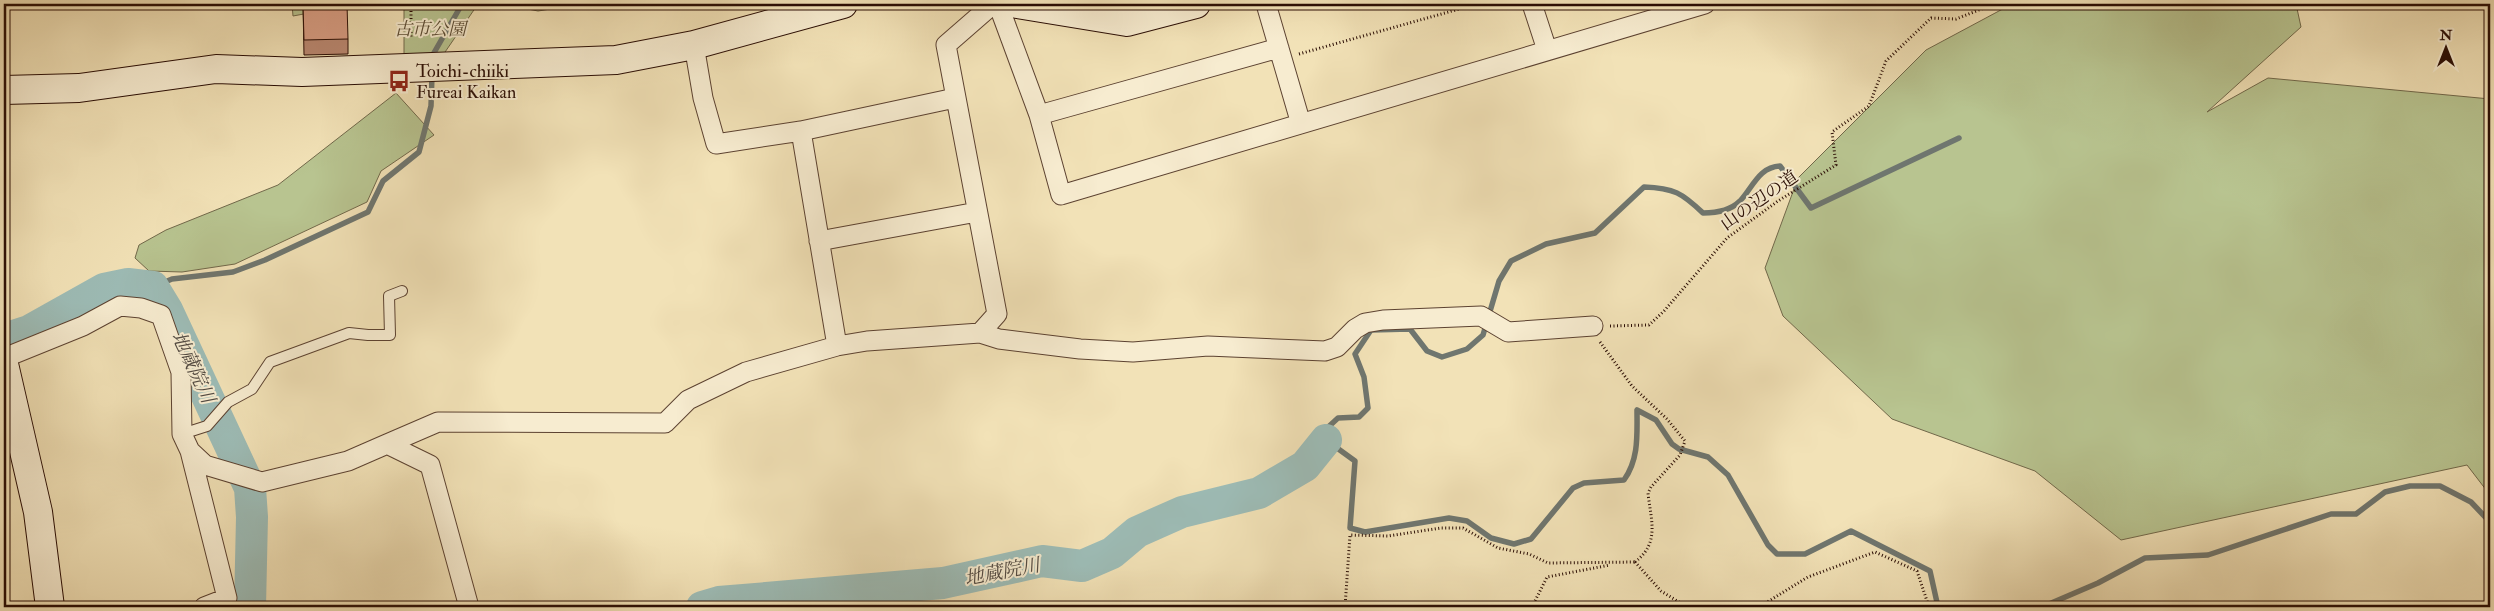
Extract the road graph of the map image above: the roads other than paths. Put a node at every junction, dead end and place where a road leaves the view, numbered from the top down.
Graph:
1 (844, 4) edge
2 (992, 4) edge
3 (998, 4) edge
4 (1018, 4) edge
5 (1196, 4) edge
6 (1266, 4) edge
7 (1532, 4) edge
8 (1705, 4) edge
9 (1131, 13) edge
10 (694, 45) junction
11 (1548, 50) junction
12 (1280, 54) junction
13 (4, 90) edge
14 (956, 98) junction
15 (1039, 115) junction
16 (1301, 124) junction
17 (801, 131) junction
18 (977, 212) junction
19 (819, 240) junction
20 (402, 291) dead end
21 (1593, 326) road end
22 (980, 333) junction
23 (837, 346) junction
24 (4, 358) edge
25 (4, 364) edge
26 (186, 442) junction
27 (387, 444) junction
28 (50, 607) edge
29 (204, 607) edge
30 (470, 607) edge

1 - 10 street
2 - 14 street
3 - 15 street
4 - 9 street
5 - 9 street
6 - 12 street
7 - 11 street
8 - 11 street
10 - 13 street
10 - 17 street
11 - 16 street
12 - 15 street
12 - 16 street
14 - 17 street
14 - 18 street
15 - 16 street
17 - 19 street
18 - 19 street
18 - 22 street
19 - 23 street
20 - 26 lane
21 - 22 street
22 - 23 street
23 - 27 street
24 - 26 street
25 - 28 street
26 - 27 street
26 - 29 street
27 - 30 street

